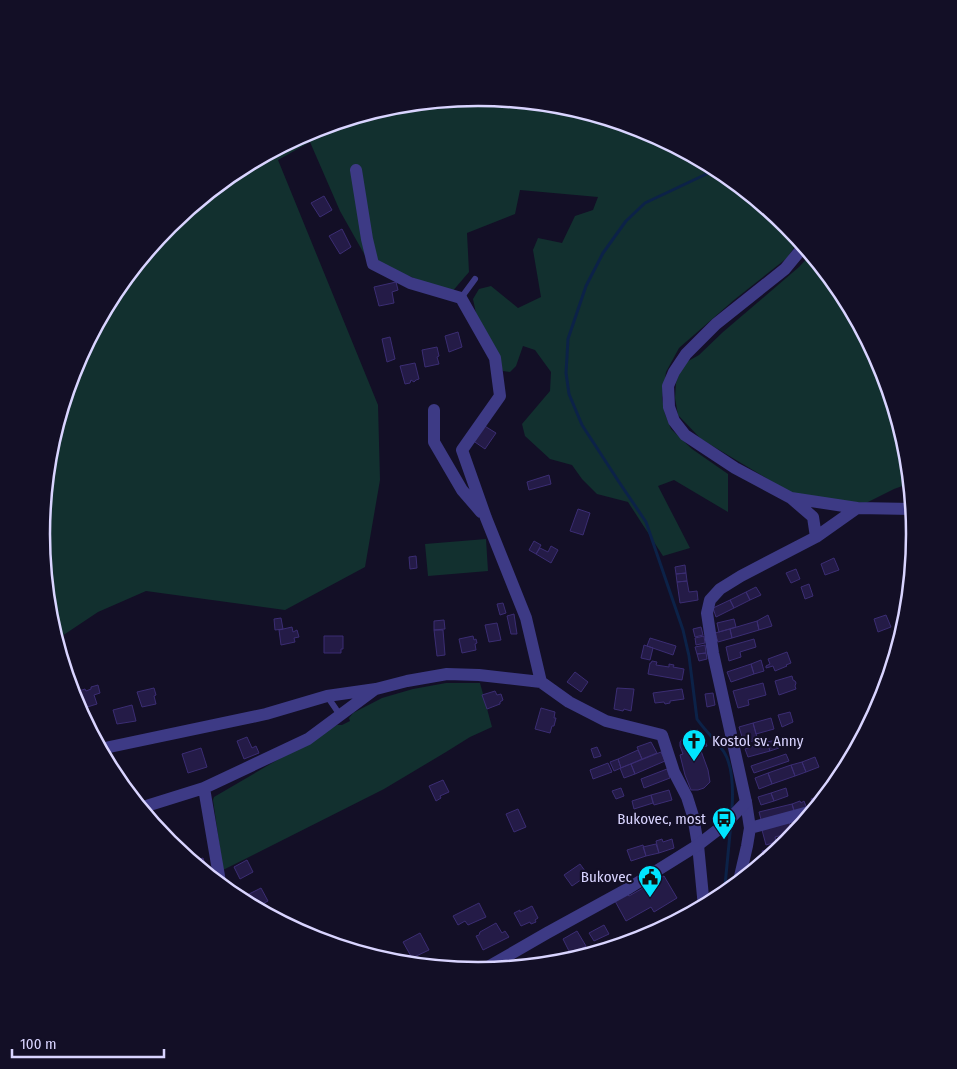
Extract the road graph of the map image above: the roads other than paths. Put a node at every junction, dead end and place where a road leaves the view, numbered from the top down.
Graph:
1 (356, 170) dead end
2 (800, 251) edge
3 (475, 279) dead end
4 (461, 298) junction
5 (434, 410) dead end
6 (791, 498) junction
7 (857, 508) junction
8 (906, 509) edge
9 (486, 518) junction
10 (816, 537) junction
11 (541, 682) junction
12 (376, 689) junction
13 (327, 696) junction
14 (340, 715) junction
15 (106, 748) edge
16 (204, 788) junction
17 (147, 806) edge
18 (742, 807) junction
19 (804, 813) edge
20 (750, 828) junction
21 (698, 845) junction
22 (741, 873) edge
23 (218, 874) edge
24 (703, 900) edge
25 (497, 962) edge

1 - 4 street
2 - 6 street
3 - 4 lane
4 - 9 street
5 - 9 street
6 - 7 street
6 - 10 street
7 - 8 street
7 - 10 street
9 - 11 street
10 - 18 street
11 - 12 street
11 - 21 street
12 - 13 street
12 - 14 street
13 - 14 lane
13 - 15 street
14 - 16 street
16 - 17 street
16 - 23 street
18 - 20 street
18 - 21 street
19 - 20 street
20 - 22 street
21 - 24 street
21 - 25 street

